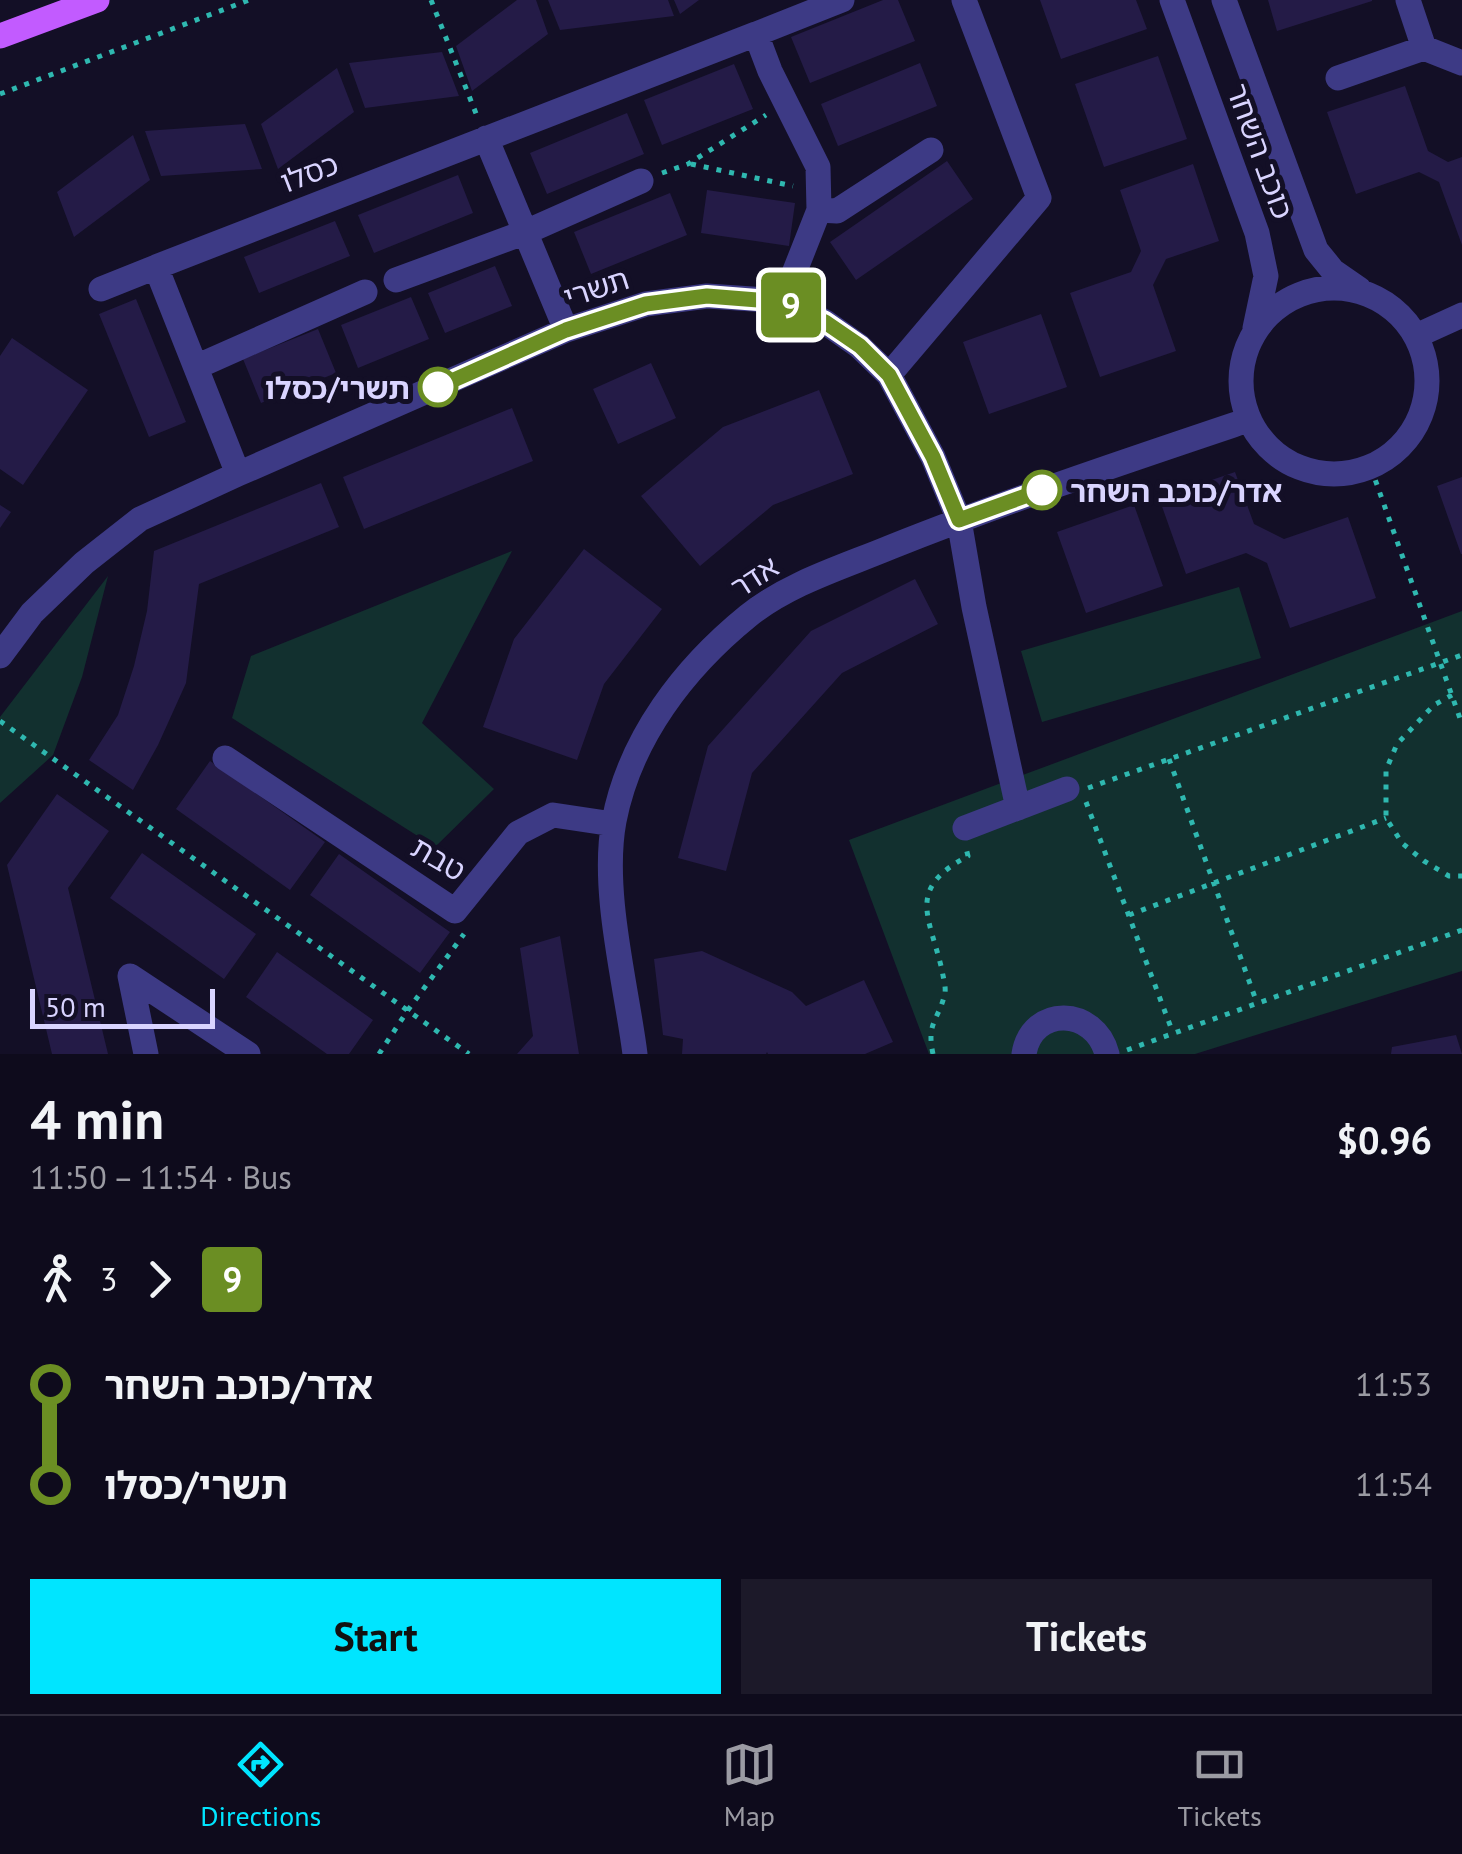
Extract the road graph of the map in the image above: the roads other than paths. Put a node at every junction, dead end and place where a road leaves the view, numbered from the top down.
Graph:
1 (97, 0) edge
2 (842, 0) edge
3 (964, 0) edge
4 (1172, 0) edge
5 (1224, 0) edge
6 (1408, 0) edge
7 (756, 34) junction
8 (0, 36) edge
9 (1424, 48) junction
10 (1462, 63) edge
11 (1338, 78) dead end
12 (486, 138) junction
13 (931, 150) dead end
14 (640, 181) road end
15 (819, 200) junction
16 (526, 232) junction
17 (156, 267) junction
18 (396, 280) dead end
19 (100, 289) dead end
20 (366, 292) dead end
21 (1364, 292) junction
22 (783, 302) junction
23 (1462, 314) edge
24 (1255, 328) junction
25 (566, 330) junction
26 (1416, 336) junction
27 (196, 367) junction
28 (889, 375) junction
29 (1248, 420) junction
30 (238, 474) junction
31 (959, 520) junction
32 (0, 656) edge
33 (226, 758) dead end
34 (1067, 789) dead end
35 (1018, 808) junction
36 (613, 824) junction
37 (965, 828) road end
38 (146, 1054) edge
39 (248, 1054) edge
40 (636, 1054) edge
41 (1024, 1054) edge
42 (1106, 1054) edge

1 - 8 main road
2 - 7 street, כסלו
3 - 28 street
4 - 24 street, כוכב השחר
5 - 21 street, כוכב השחר
6 - 9 street
7 - 12 street, כסלו
7 - 15 street
9 - 10 street
9 - 11 street
12 - 16 street
12 - 17 street, כסלו
13 - 15 street
14 - 16 street
15 - 22 street
16 - 18 street
16 - 25 street
17 - 19 street, כסלו
17 - 27 street
20 - 27 street
21 - 24 street
21 - 26 street
22 - 25 street, תשרי
22 - 28 street, תשרי
23 - 26 street
24 - 29 street
25 - 30 street, תשרי
26 - 29 street
27 - 30 street
28 - 31 street, תשרי
29 - 31 street, אדר
30 - 32 street, תשרי
31 - 35 street, תשרי
31 - 36 street, אדר
33 - 36 street, טבת
34 - 35 street
35 - 37 street
36 - 40 street, אדר
38 - 39 street
41 - 42 street

